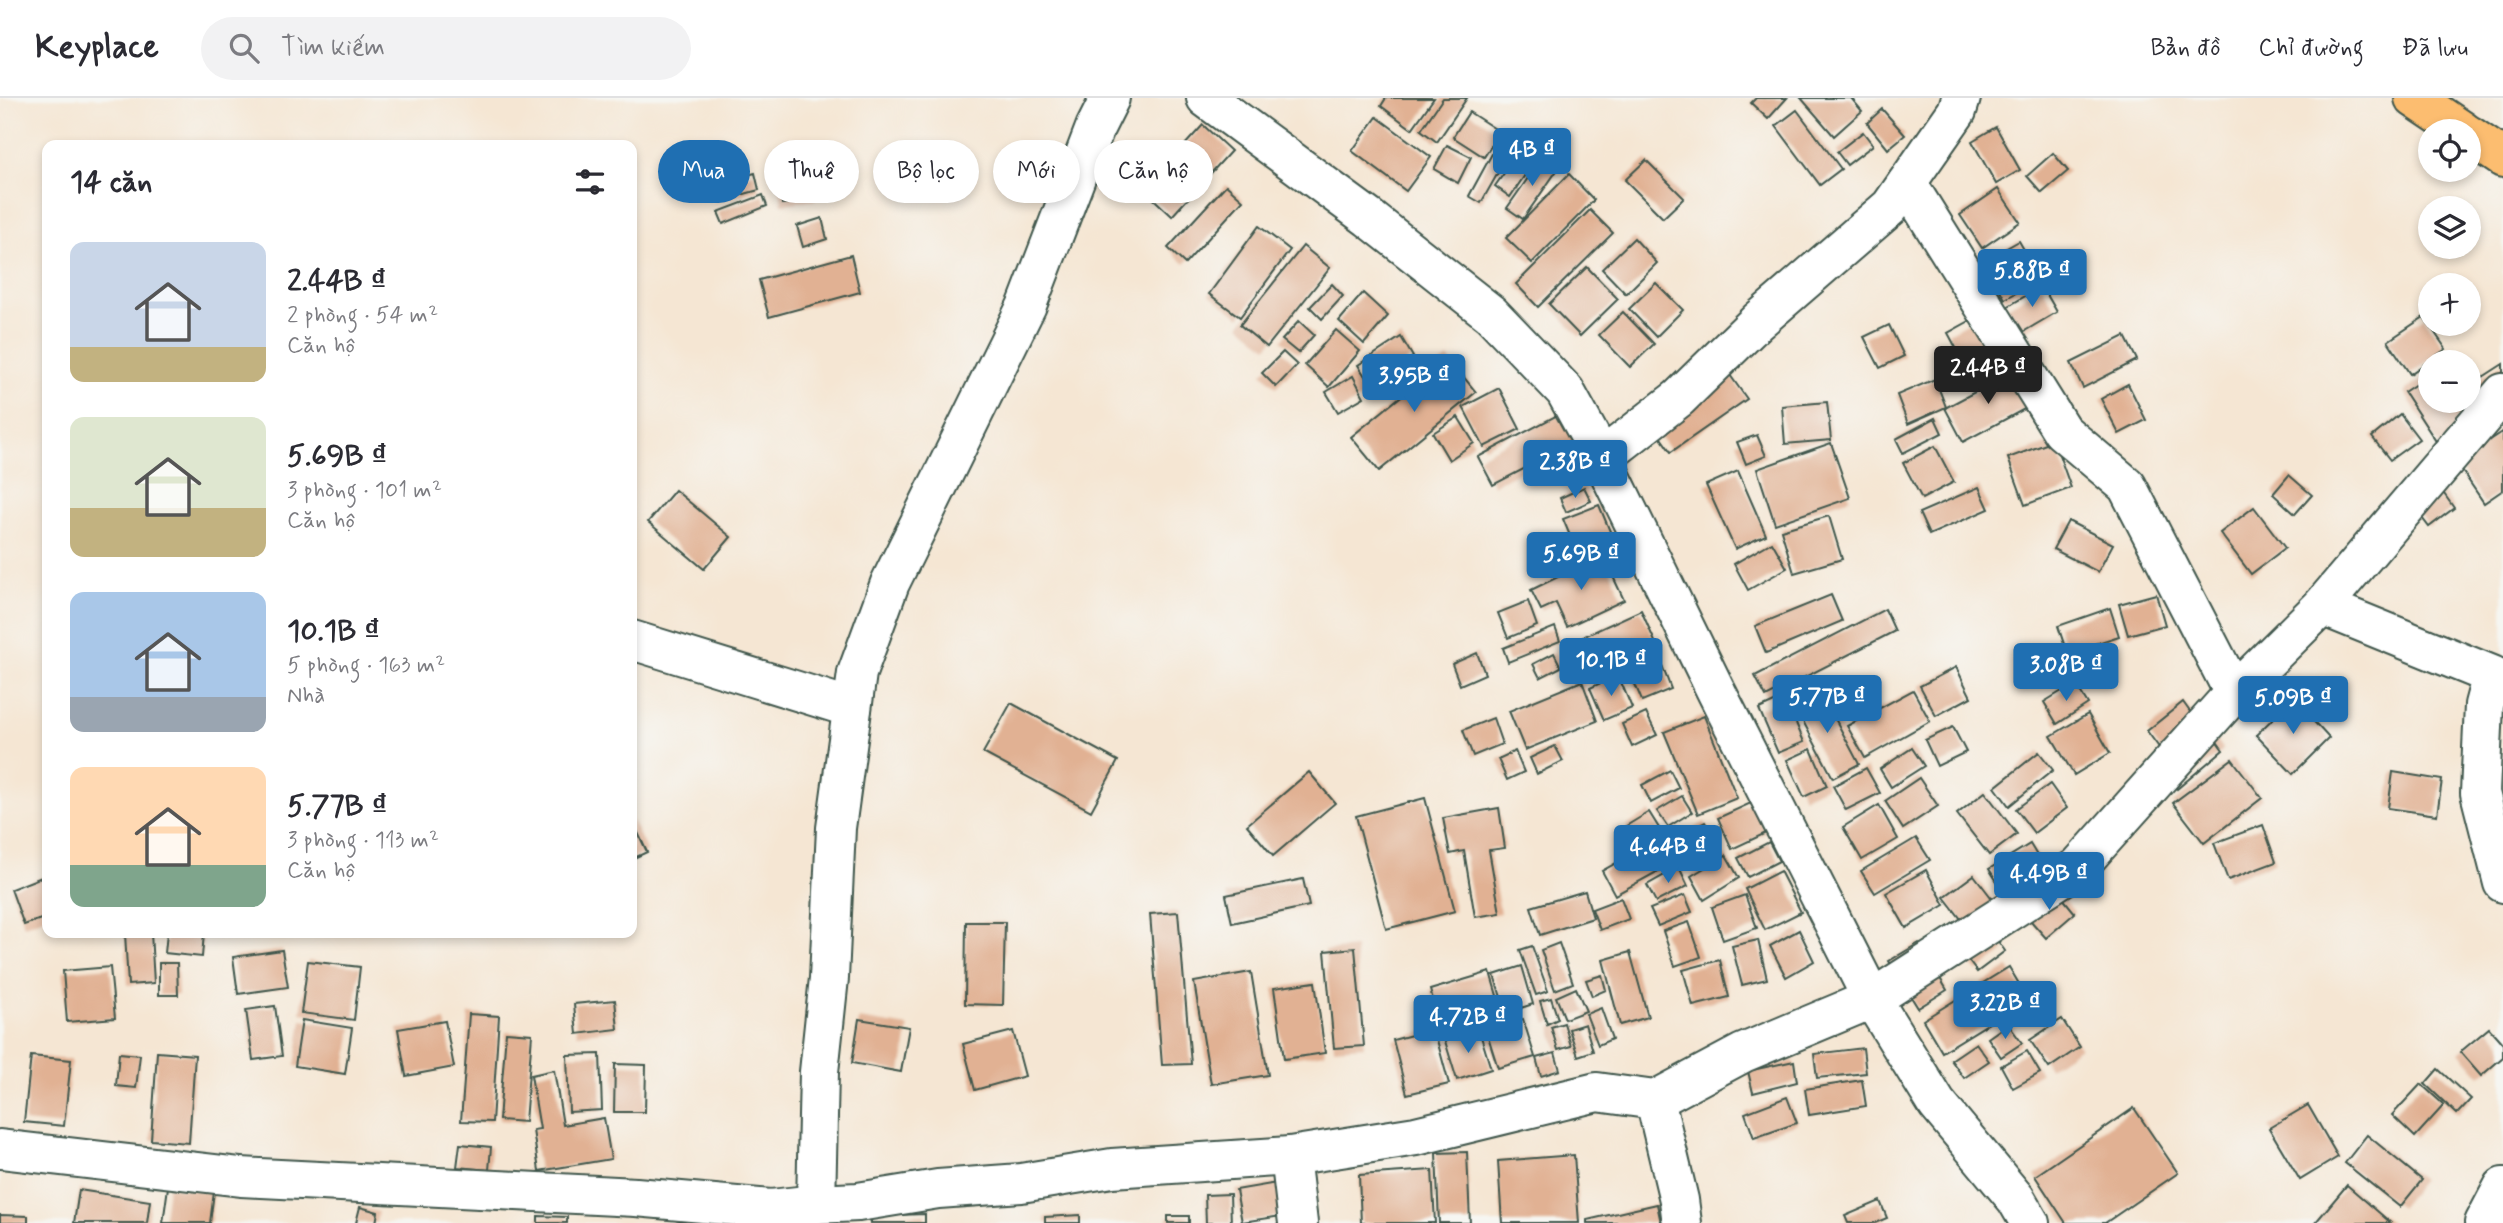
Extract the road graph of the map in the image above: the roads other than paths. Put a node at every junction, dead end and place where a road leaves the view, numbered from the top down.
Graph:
1 (1110, 98) edge
2 (1206, 98) edge
3 (1961, 98) edge
4 (2414, 98) edge
5 (2445, 119) edge
6 (2481, 143) edge
7 (2503, 158) edge
8 (1907, 183) junction
9 (2503, 393) edge
10 (1602, 458) junction
11 (2322, 606) junction
12 (637, 642) edge
13 (2234, 693) junction
14 (852, 708) junction
15 (2503, 883) edge
16 (1872, 999) junction
17 (1655, 1100) junction
18 (0, 1149) edge
19 (1290, 1156) junction
20 (2503, 1188) edge
21 (816, 1204) junction
22 (1298, 1223) edge
23 (1682, 1223) edge
24 (2030, 1223) edge
25 (2484, 1223) edge

1 - 14 street
2 - 10 street
3 - 8 street
4 - 5 highway
6 - 7 highway
8 - 10 street
8 - 13 street
9 - 11 street
10 - 16 street
11 - 13 street
11 - 15 street
12 - 14 street
13 - 16 street
14 - 21 street
16 - 17 street
16 - 24 street
17 - 19 street
17 - 23 street
18 - 21 street
19 - 21 street
19 - 22 street
20 - 25 street

